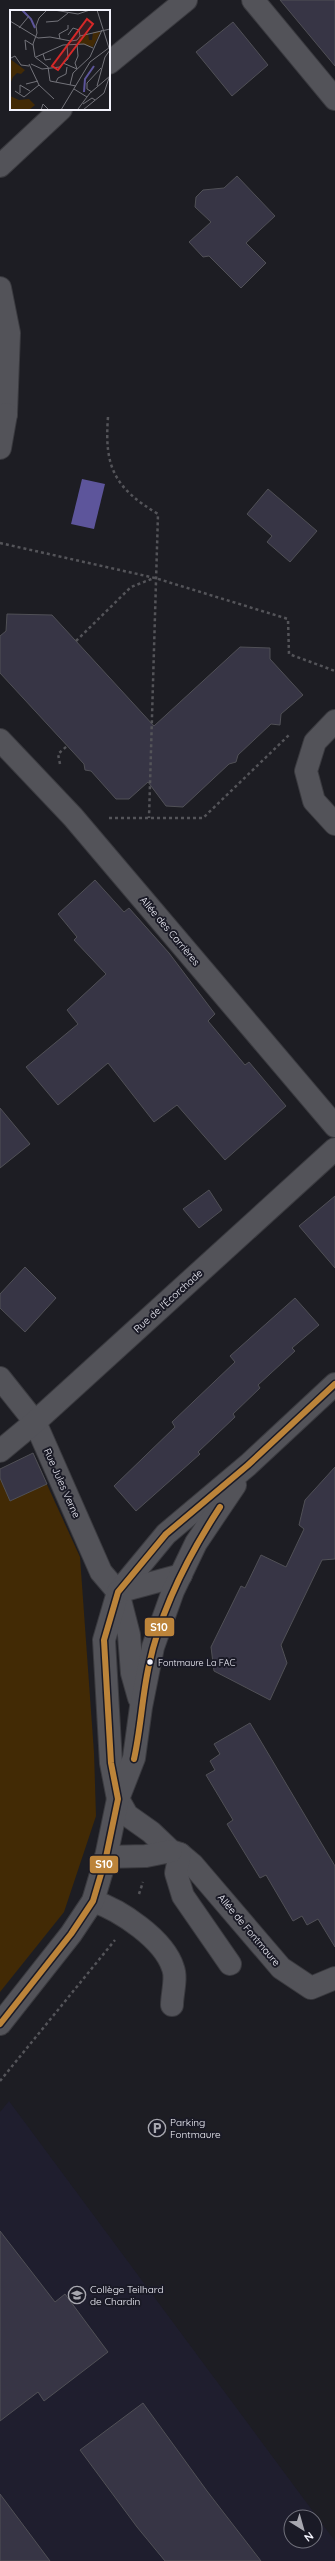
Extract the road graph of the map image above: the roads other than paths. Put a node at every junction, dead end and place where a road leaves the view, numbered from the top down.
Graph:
1 (186, 0) edge
2 (253, 0) edge
3 (110, 62) edge
4 (335, 99) edge
5 (60, 110) edge
6 (0, 166) edge
7 (0, 288) edge
8 (3, 413) edge
9 (0, 448) edge
10 (335, 720) edge
11 (0, 740) edge
12 (335, 824) edge
13 (335, 1126) edge
14 (335, 1149) edge
15 (0, 1378) edge
16 (335, 1384) edge
17 (35, 1422) junction
18 (0, 1451) edge
19 (248, 1465) junction
20 (181, 1575) junction
21 (118, 1592) junction
22 (141, 1707) junction
23 (118, 1799) junction
24 (176, 1853) junction
25 (106, 1857) junction
26 (93, 1901) junction
27 (230, 1964) dead end
28 (335, 1978) edge
29 (172, 2005) dead end
30 (0, 2024) edge

1 - 3 street
2 - 4 street
5 - 6 street
7 - 8 street
8 - 9 street
10 - 12 street
11 - 13 street, Allée des Carrières
14 - 17 street, Rue de l'Écorchade
15 - 17 street, Rue Jules Verne
16 - 19 street
17 - 18 street, Rue de l'Écorchade
17 - 21 street, Rue Jules Verne
19 - 20 street
19 - 21 street
20 - 21 street
20 - 22 street
21 - 22 street
21 - 23 street
22 - 23 street
23 - 24 street
23 - 25 street
24 - 25 street
24 - 27 street
24 - 28 street, Allée de Fontmaure
25 - 26 street
26 - 29 street
26 - 30 street

